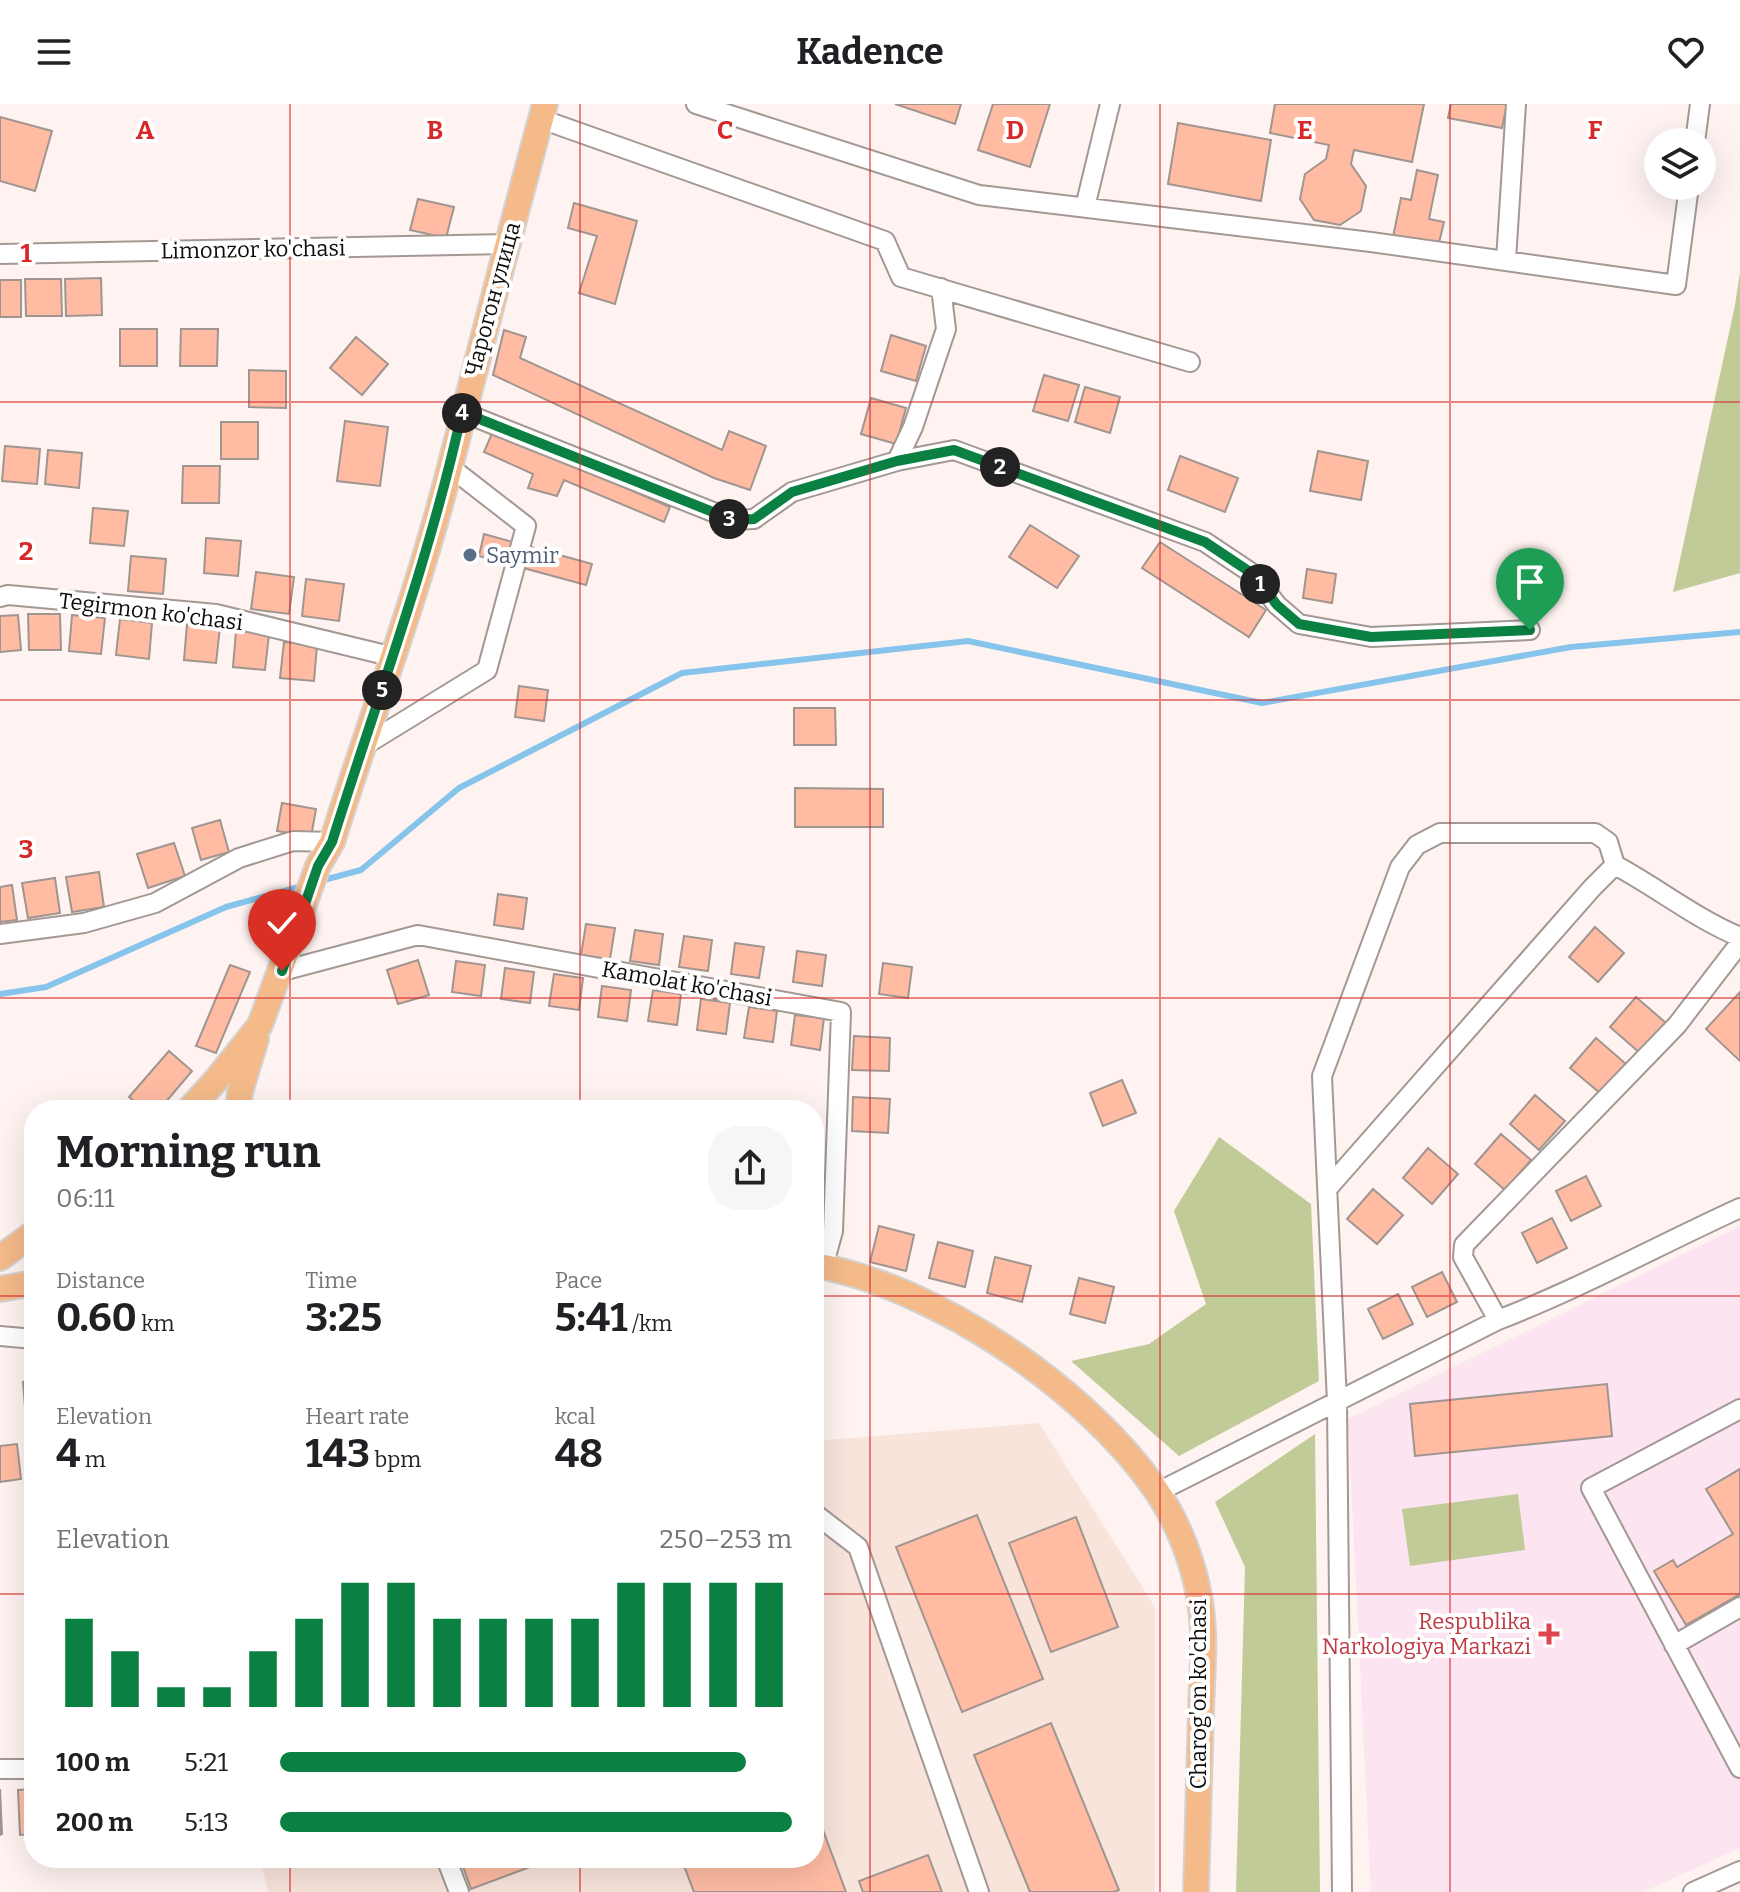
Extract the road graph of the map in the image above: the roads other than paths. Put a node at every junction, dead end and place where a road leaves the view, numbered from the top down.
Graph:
1 (696, 104) edge
2 (1110, 104) edge
3 (1516, 104) edge
4 (1700, 104) edge
5 (543, 112) edge
6 (1697, 128) edge
7 (1687, 200) edge
8 (1085, 207) junction
9 (507, 244) junction
10 (0, 254) edge
11 (1506, 260) junction
12 (941, 288) junction
13 (1190, 362) dead end
14 (462, 412) junction
15 (897, 461) junction
16 (450, 467) junction
17 (0, 597) edge
18 (1530, 630) dead end
19 (394, 657) junction
20 (362, 747) junction
21 (332, 842) junction
22 (1615, 865) junction
23 (0, 934) edge
24 (1740, 937) edge
25 (1740, 943) edge
26 (282, 971) junction
27 (260, 1025) junction
28 (198, 1100) edge
29 (239, 1100) edge
30 (1328, 1188) junction
31 (1740, 1208) edge
32 (24, 1240) edge
33 (824, 1252) edge
34 (0, 1258) edge
35 (824, 1268) edge
36 (24, 1285) edge
37 (0, 1289) edge
38 (1498, 1320) junction
39 (0, 1336) edge
40 (24, 1338) edge
41 (1337, 1402) junction
42 (1740, 1409) edge
43 (1158, 1492) junction
44 (824, 1521) edge
45 (1740, 1607) edge
46 (1674, 1645) junction
47 (1736, 1746) edge
48 (1740, 1768) edge
49 (0, 1769) edge
50 (24, 1769) edge
51 (450, 1868) edge
52 (1740, 1871) edge
53 (459, 1892) edge
54 (979, 1892) edge
55 (1196, 1892) edge
56 (1342, 1892) edge
57 (1693, 1892) edge

1 - 8 street
2 - 8 street
3 - 11 street
4 - 6 street
5 - 9 main road, Чарогон улица
5 - 12 street
7 - 11 street
8 - 11 street
9 - 10 street, Limonzor ko'chasi
9 - 14 main road, Чарогон улица
12 - 13 street
12 - 15 street
14 - 15 street
14 - 16 main road, Чарогон улица
15 - 18 street
16 - 19 main road, Чарогон улица
16 - 20 street
17 - 19 street, Tegirmon ko'chasi
19 - 20 main road, Чарогон улица
20 - 21 main road, Чарогон улица
21 - 23 street
21 - 26 main road, Чарогон улица
22 - 24 street
22 - 30 street
22 - 30 street
25 - 38 street
26 - 27 main road, Чарогон улица
26 - 33 street, Kamolat ko'chasi
27 - 28 main road, Чарогон улица
27 - 29 main road
30 - 41 street
31 - 38 street
32 - 34 main road
35 - 43 main road, Charog'on ko'chasi
36 - 37 main road
38 - 41 street
39 - 40 street
41 - 43 street
41 - 56 street
42 - 46 street
43 - 55 main road, Charog'on ko'chasi
44 - 54 street
45 - 46 street
46 - 47 street
47 - 48 street
49 - 50 street
51 - 53 street
52 - 57 street

